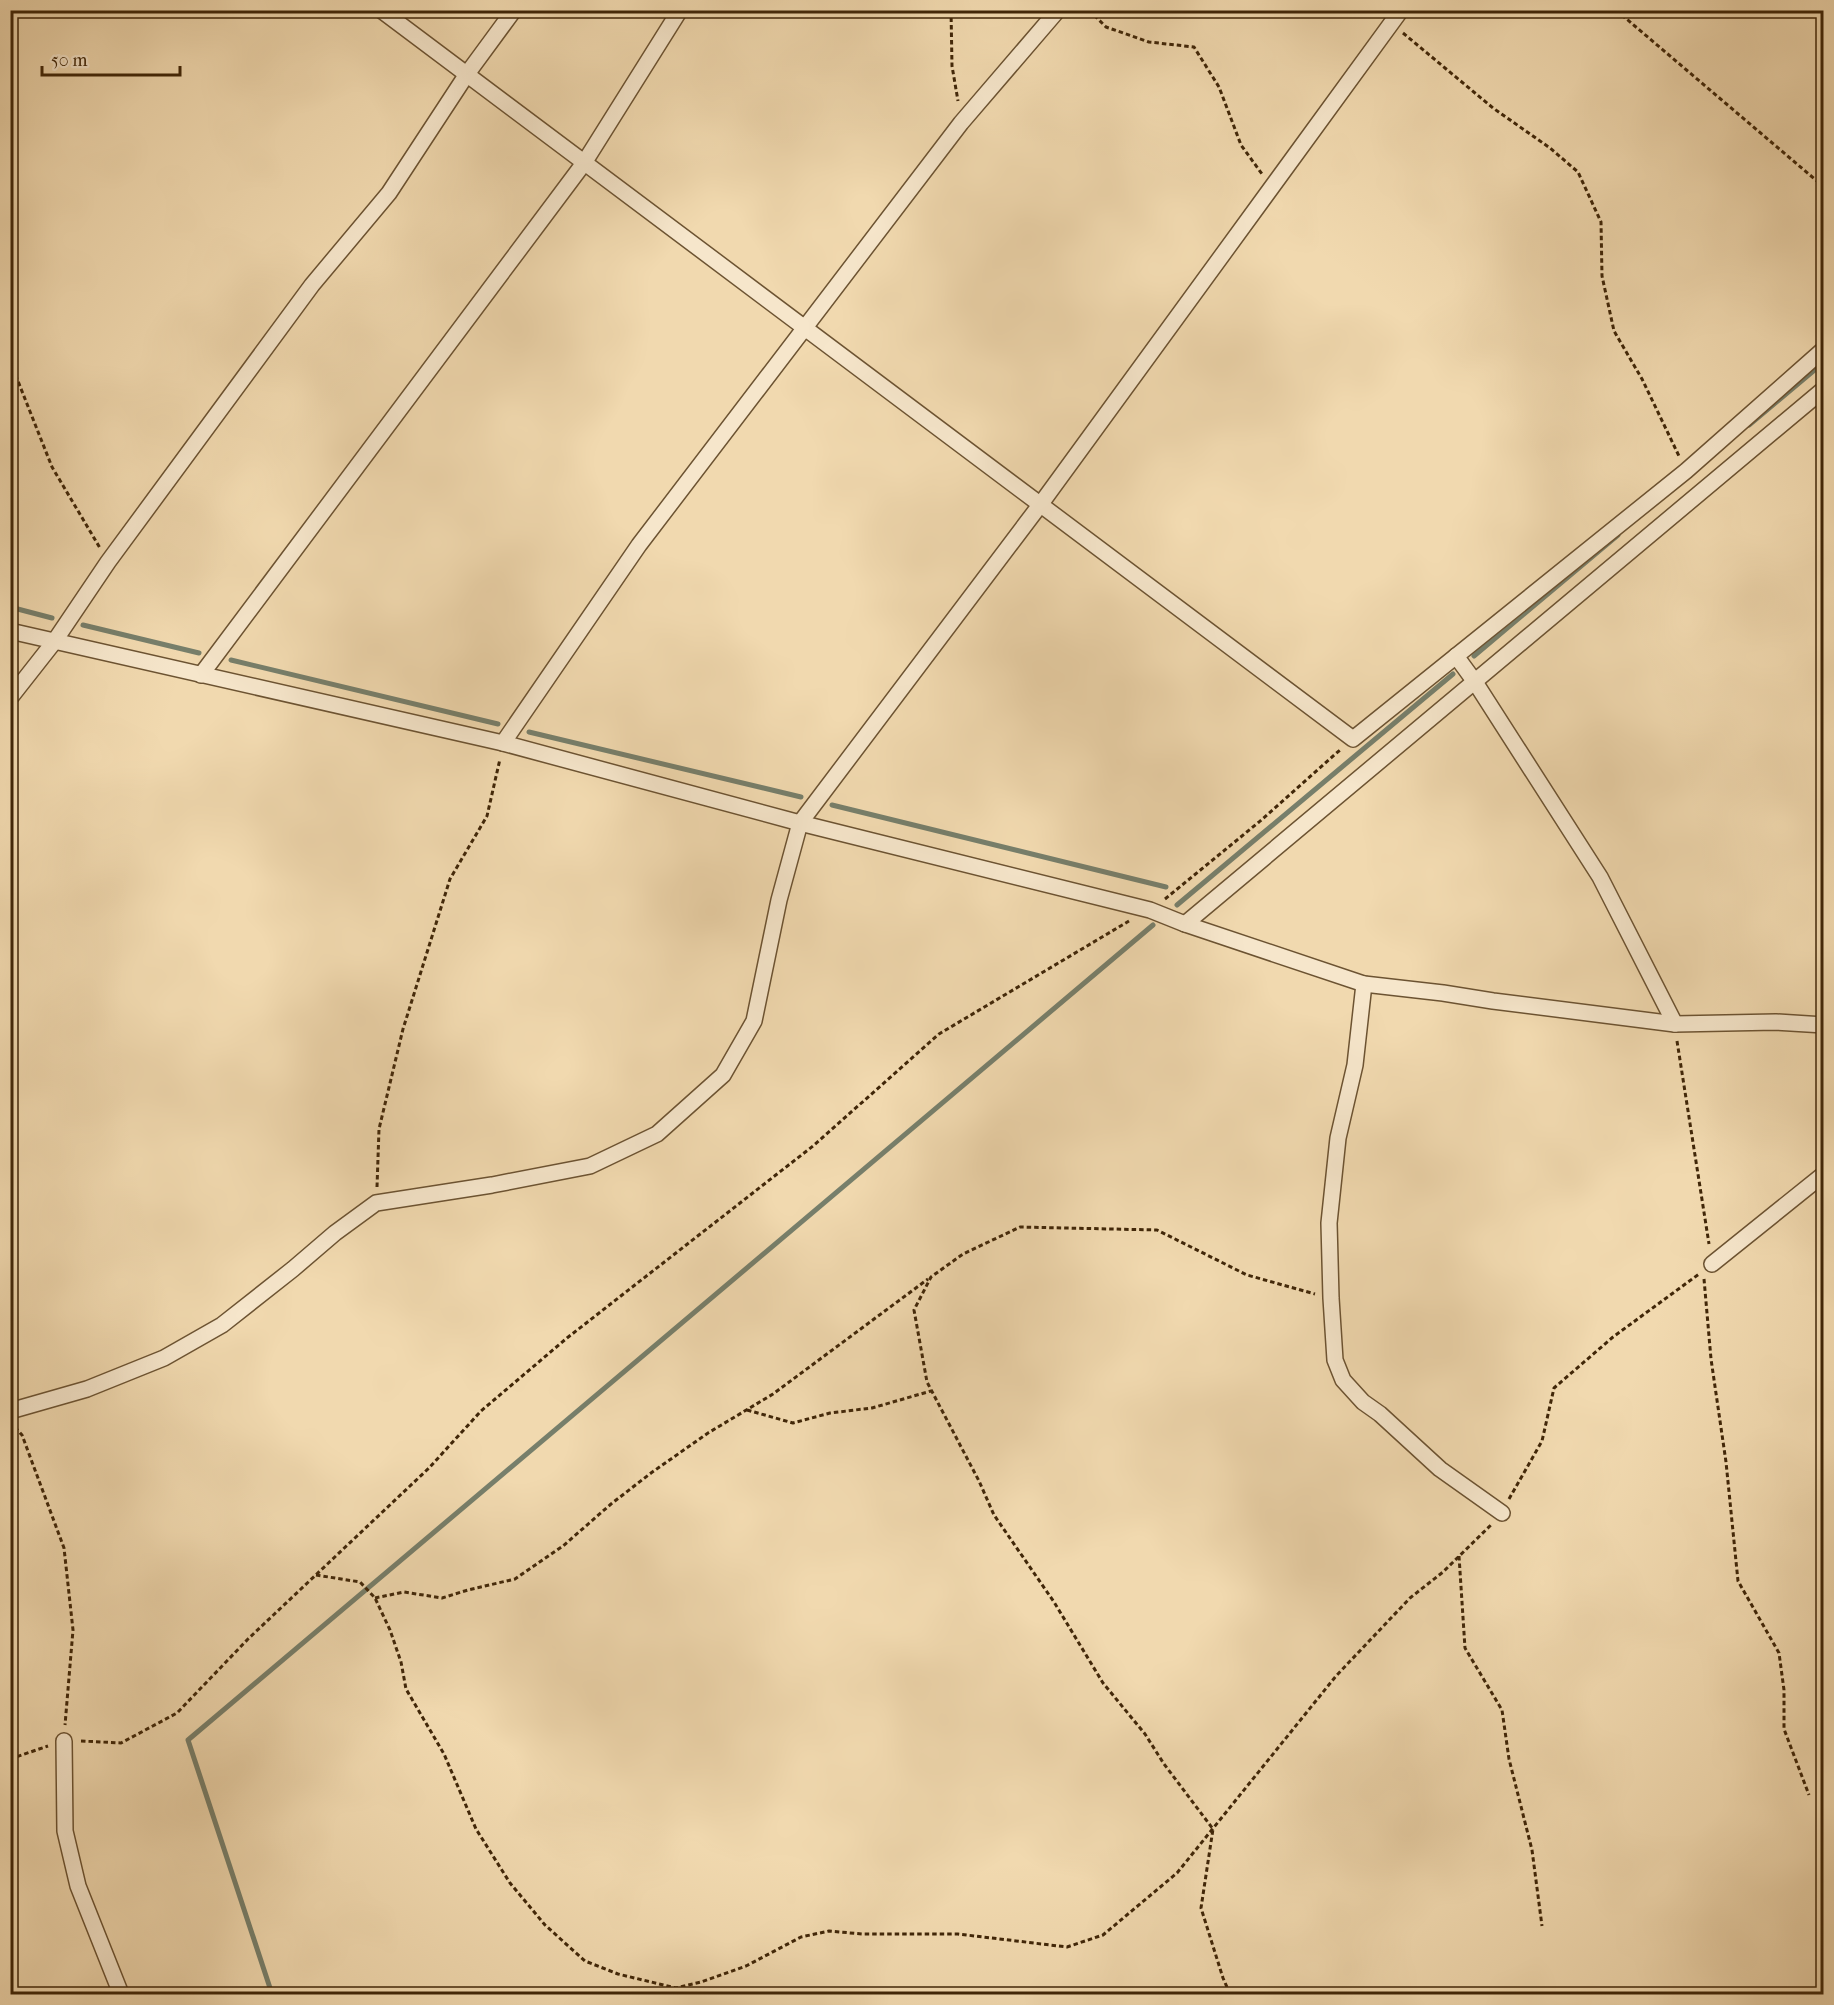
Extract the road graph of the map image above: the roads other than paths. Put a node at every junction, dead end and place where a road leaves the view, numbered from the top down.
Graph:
1 (381, 10) edge
2 (514, 10) edge
3 (680, 10) edge
4 (1058, 10) edge
5 (1401, 10) edge
6 (467, 74) junction
7 (584, 163) junction
8 (805, 328) junction
9 (1824, 350) edge
10 (1824, 389) edge
11 (1807, 403) junction
12 (1824, 404) edge
13 (1040, 505) junction
14 (10, 631) edge
15 (54, 642) junction
16 (1456, 656) junction
17 (201, 675) junction
18 (1475, 682) junction
19 (10, 698) edge
20 (503, 743) junction
21 (800, 823) junction
22 (1185, 924) junction
23 (1364, 984) junction
24 (1675, 1024) junction
25 (1824, 1025) edge
26 (1824, 1174) edge
27 (1712, 1264) road end
28 (10, 1412) edge
29 (1502, 1513) road end
30 (64, 1741) road end
31 (121, 1995) edge

1 - 6 street
2 - 6 street
3 - 7 street
4 - 8 street
5 - 13 street
6 - 7 street
6 - 15 street
7 - 8 street
7 - 17 street
8 - 13 street
8 - 20 street
9 - 16 street
10 - 11 street
11 - 12 street
11 - 18 street
13 - 16 street
13 - 21 street
14 - 15 street
15 - 17 street
15 - 19 street
16 - 18 street
17 - 20 street
18 - 22 street
18 - 24 street
20 - 21 street
21 - 22 street
21 - 28 street
22 - 23 street
23 - 24 street
23 - 29 street
24 - 25 street
26 - 27 street
30 - 31 street

